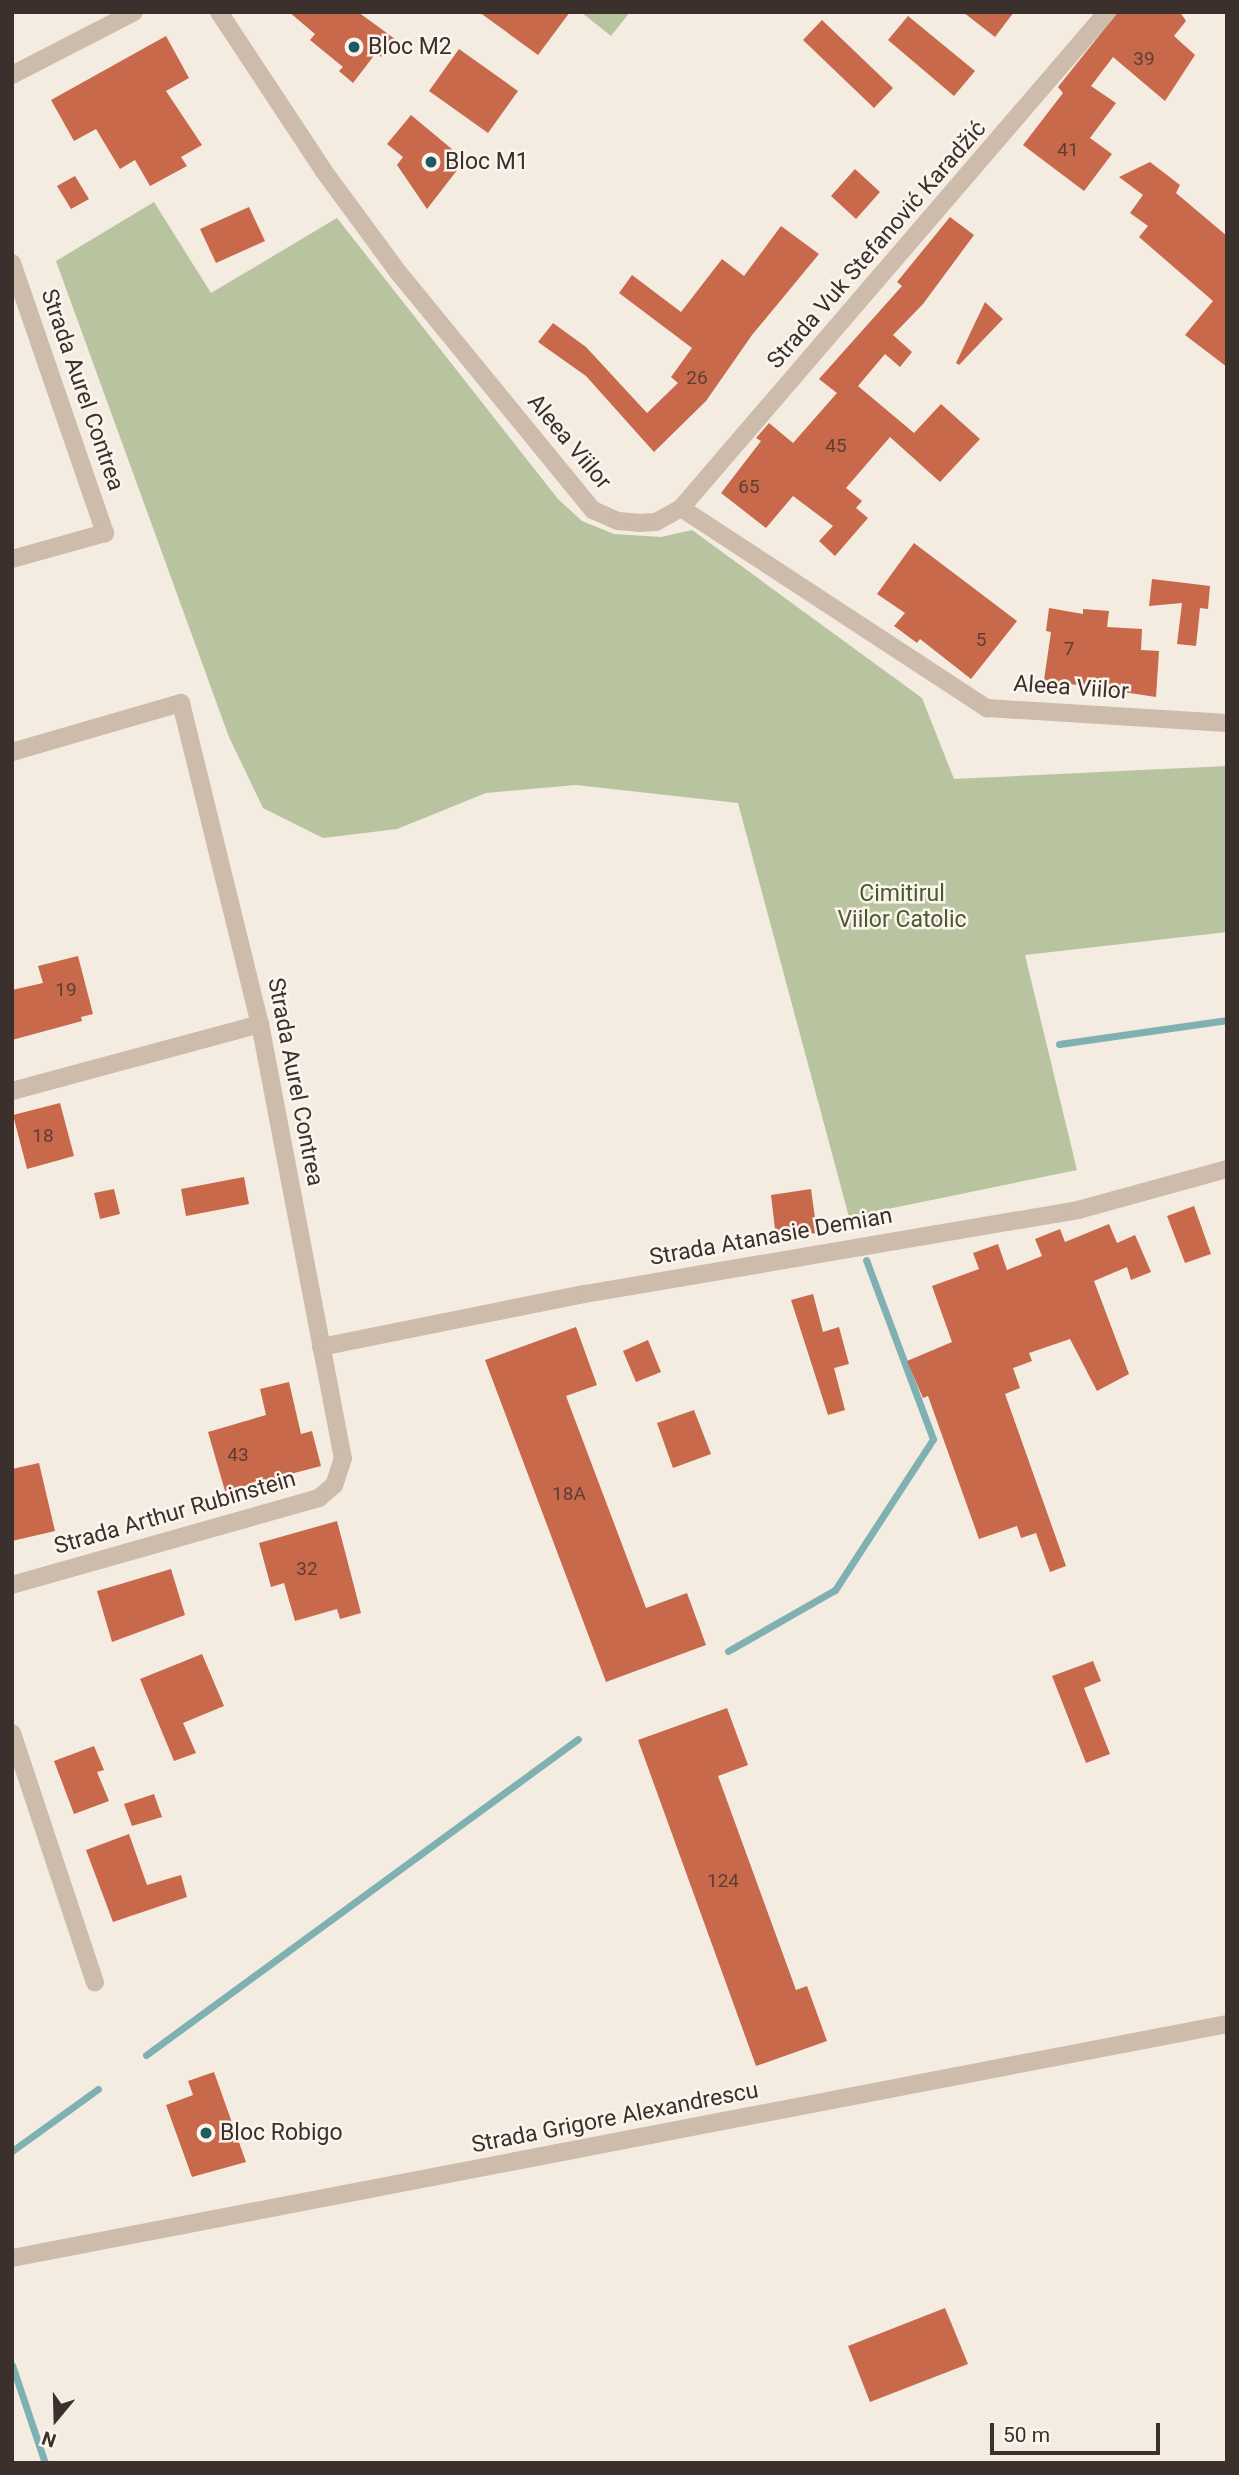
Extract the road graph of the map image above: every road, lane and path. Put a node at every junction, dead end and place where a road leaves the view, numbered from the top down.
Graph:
1 (134, 12) edge
2 (219, 12) edge
3 (1107, 12) edge
4 (12, 75) edge
5 (12, 263) edge
6 (681, 508) junction
7 (12, 559) edge
8 (1227, 723) edge
9 (12, 752) edge
10 (260, 1024) junction
11 (12, 1091) edge
12 (1227, 1168) edge
13 (321, 1347) junction
14 (340, 1473) joint
15 (12, 1585) edge
16 (12, 1733) edge
17 (95, 1983) dead end
18 (1227, 2024) edge
19 (12, 2258) edge

1 - 4 street
2 - 6 street, Aleea Viilor
3 - 6 street, Strada Vuk Stefanović Karadžić
5 - 7 street, Strada Aurel Contrea
6 - 8 street, Aleea Viilor
9 - 10 street, Strada Aurel Contrea
10 - 11 street
10 - 13 street, Strada Aurel Contrea
12 - 13 street, Strada Atanasie Demian
13 - 14 street, Strada Aurel Contrea
14 - 15 street, Strada Arthur Rubinstein
16 - 17 street
18 - 19 street, Strada Grigore Alexandrescu

